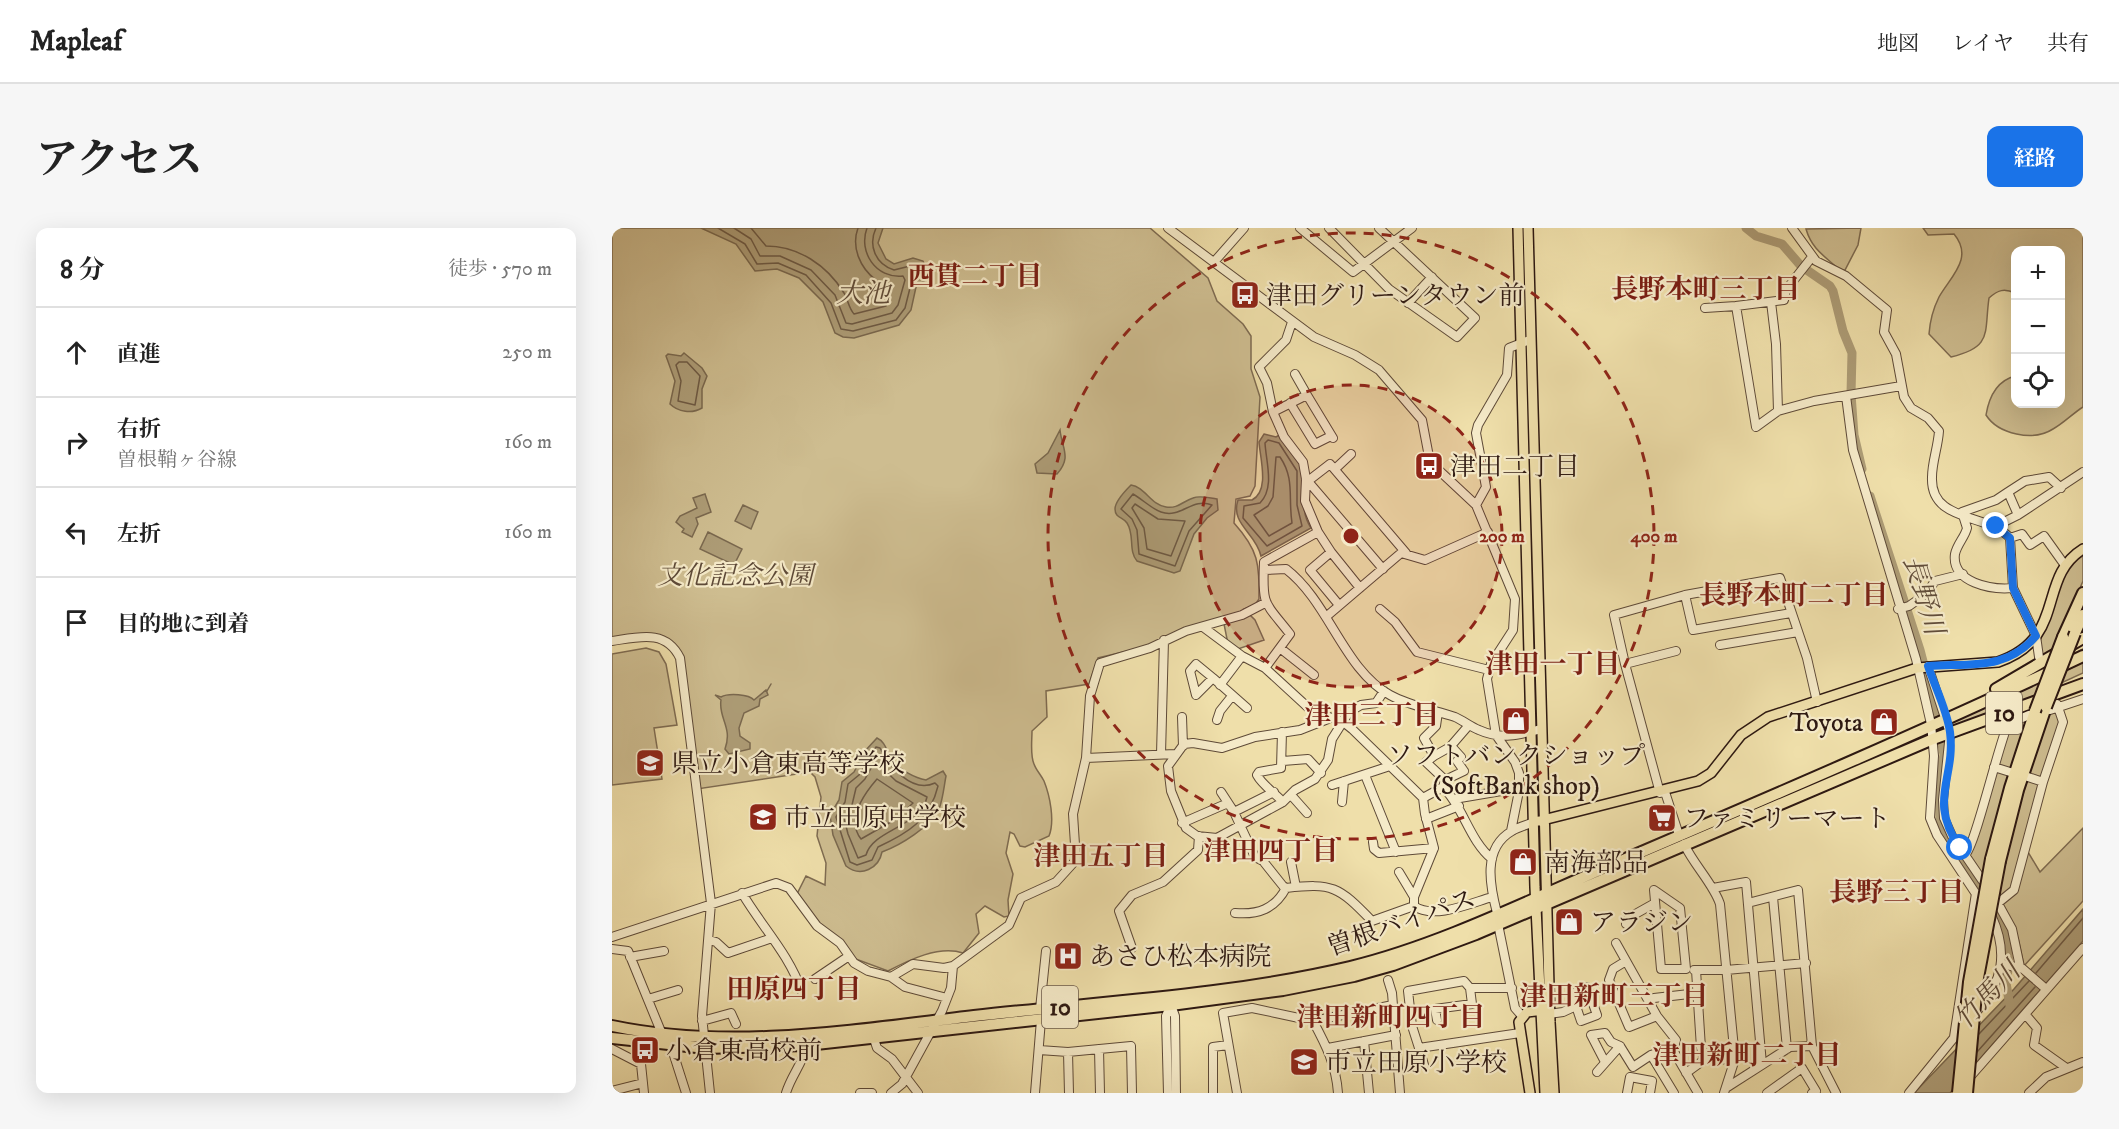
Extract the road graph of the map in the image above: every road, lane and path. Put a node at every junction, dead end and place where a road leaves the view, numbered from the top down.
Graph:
1 (1168, 228) edge
2 (1244, 228) edge
3 (1300, 228) edge
4 (1329, 228) edge
5 (1379, 228) edge
6 (1412, 228) edge
7 (1518, 228) edge
8 (1527, 228) edge
9 (1792, 228) edge
10 (1395, 242) junction
11 (1812, 257) junction
12 (1214, 262) junction
13 (1366, 263) junction
14 (1432, 277) junction
15 (1771, 302) junction
16 (1408, 303) junction
17 (1736, 306) junction
18 (1705, 308) dead end
19 (1292, 322) junction
20 (1526, 341) junction
21 (1295, 374) dead end
22 (1901, 386) junction
23 (1306, 395) junction
24 (1846, 396) junction
25 (1290, 403) junction
26 (1778, 411) junction
27 (1273, 412) junction
28 (1351, 454) dead end
29 (1335, 469) junction
30 (2083, 472) edge
31 (1307, 480) junction
32 (2061, 488) junction
33 (2008, 492) junction
34 (1476, 505) junction
35 (2018, 515) junction
36 (1962, 516) junction
37 (1996, 526) junction
38 (1318, 532) junction
39 (1488, 532) junction
40 (2010, 538) junction
41 (2083, 549) edge
42 (1331, 552) junction
43 (1407, 555) junction
44 (2064, 564) junction
45 (1383, 569) junction
46 (1264, 570) junction
47 (1310, 570) junction
48 (1963, 573) junction
49 (1299, 580) junction
50 (1360, 588) junction
51 (2013, 588) junction
52 (2083, 593) edge
53 (1685, 595) junction
54 (1265, 603) junction
55 (1340, 605) junction
56 (1380, 609) dead end
57 (1898, 609) junction
58 (1791, 613) junction
59 (2083, 615) edge
60 (1327, 616) junction
61 (1203, 627) junction
62 (1798, 632) junction
63 (2079, 635) edge
64 (2036, 636) junction
65 (1164, 639) junction
66 (612, 641) edge
67 (1720, 645) dead end
68 (1280, 648) junction
69 (1676, 651) dead end
70 (1242, 656) junction
71 (2039, 657) dead end
72 (2083, 657) edge
73 (1624, 664) junction
74 (1928, 666) junction
75 (1265, 668) junction
76 (1917, 668) junction
77 (1489, 670) junction
78 (1314, 675) dead end
79 (1213, 678) dead end
80 (2083, 679) edge
81 (1220, 685) junction
82 (2083, 685) edge
83 (1384, 691) junction
84 (1232, 696) junction
85 (2083, 699) edge
86 (1817, 702) junction
87 (2048, 707) junction
88 (1247, 708) dead end
89 (1438, 712) junction
90 (1182, 717) dead end
91 (1945, 717) junction
92 (2008, 717) junction
93 (1328, 719) junction
94 (1217, 720) dead end
95 (1342, 721) junction
96 (1932, 723) junction
97 (1469, 725) junction
98 (1541, 729) junction
99 (1282, 732) junction
100 (1531, 732) junction
101 (1949, 733) junction
102 (1496, 735) junction
103 (1934, 738) junction
104 (1183, 746) junction
105 (1452, 746) junction
106 (1161, 754) junction
107 (1175, 754) junction
108 (1434, 756) junction
109 (1086, 758) junction
110 (1283, 761) junction
111 (1390, 766) junction
112 (1994, 767) junction
113 (2010, 772) dead end
114 (1321, 773) junction
115 (1365, 775) junction
116 (2028, 777) dead end
117 (1344, 781) junction
118 (2043, 782) junction
119 (1444, 784) junction
120 (1332, 785) dead end
121 (1519, 788) junction
122 (1221, 792) dead end
123 (1274, 792) junction
124 (1663, 792) junction
125 (1291, 795) junction
126 (1423, 798) junction
127 (1283, 802) junction
128 (1342, 802) dead end
129 (1456, 802) junction
130 (1228, 803) junction
131 (1234, 812) junction
132 (1307, 813) dead end
133 (1426, 819) junction
134 (1539, 821) junction
135 (1182, 823) junction
136 (1240, 826) junction
137 (1511, 831) junction
138 (1199, 836) junction
139 (1682, 840) junction
140 (1373, 842) dead end
141 (1434, 848) junction
142 (1396, 852) junction
143 (1965, 855) junction
144 (1492, 859) junction
145 (1995, 860) junction
146 (1291, 861) dead end
147 (1399, 872) dead end
148 (1982, 880) dead end
149 (1296, 887) junction
150 (1286, 888) junction
151 (1713, 888) junction
152 (742, 893) junction
153 (1492, 897) junction
154 (1773, 897) junction
155 (1543, 898) junction
156 (1414, 902) junction
157 (711, 903) junction
158 (1655, 903) junction
159 (1748, 903) junction
160 (1536, 909) junction
161 (1235, 913) dead end
162 (1992, 917) dead end
163 (1497, 919) junction
164 (1626, 924) dead end
165 (1971, 926) junction
166 (1998, 931) junction
167 (612, 937) edge
168 (772, 938) junction
169 (709, 940) junction
170 (1616, 942) dead end
171 (1132, 948) dead end
172 (2083, 948) edge
173 (612, 949) edge
174 (664, 951) dead end
175 (1046, 951) dead end
176 (849, 956) junction
177 (630, 957) junction
178 (1626, 961) junction
179 (1806, 963) junction
180 (2004, 964) junction
181 (1780, 965) junction
182 (954, 966) junction
183 (1754, 967) junction
184 (2020, 968) junction
185 (1686, 969) junction
186 (1696, 970) junction
187 (1726, 970) junction
188 (891, 977) junction
189 (815, 979) dead end
190 (1388, 980) dead end
191 (1470, 988) junction
192 (1512, 988) junction
193 (2045, 989) junction
194 (678, 990) dead end
195 (802, 992) dead end
196 (1698, 993) junction
197 (947, 998) junction
198 (1187, 998) junction
199 (648, 999) junction
200 (1591, 999) junction
201 (1649, 1000) junction
202 (1153, 1002) junction
203 (1393, 1005) junction
204 (1576, 1006) junction
205 (1173, 1010) junction
206 (1978, 1010) dead end
207 (1545, 1011) junction
208 (1041, 1014) junction
209 (2025, 1014) junction
210 (1522, 1016) junction
211 (1657, 1016) junction
212 (1166, 1017) junction
213 (1437, 1020) dead end
214 (702, 1021) junction
215 (937, 1021) junction
216 (1313, 1021) junction
217 (735, 1024) dead end
218 (612, 1026) edge
219 (928, 1032) junction
220 (1520, 1033) junction
221 (662, 1034) junction
222 (1396, 1035) junction
223 (612, 1038) edge
224 (874, 1039) junction
225 (1364, 1041) junction
226 (705, 1042) junction
227 (807, 1045) junction
228 (1228, 1045) junction
229 (671, 1046) junction
230 (1620, 1046) junction
231 (1812, 1046) junction
232 (1419, 1047) junction
233 (1674, 1047) junction
234 (1328, 1048) junction
235 (612, 1049) edge
236 (1099, 1049) junction
237 (1787, 1049) junction
238 (1039, 1050) junction
239 (1068, 1052) junction
240 (1651, 1055) junction
241 (1735, 1059) junction
242 (1704, 1060) junction
243 (1605, 1062) junction
244 (2083, 1062) edge
245 (1762, 1064) junction
246 (1424, 1065) dead end
247 (2065, 1067) junction
248 (1597, 1072) dead end
249 (1686, 1073) junction
250 (906, 1076) junction
251 (643, 1083) junction
252 (1725, 1090) edge
253 (612, 1091) edge
254 (644, 1093) edge
255 (686, 1093) edge
256 (710, 1093) edge
257 (786, 1093) edge
258 (860, 1093) edge
259 (872, 1093) edge
260 (891, 1093) edge
261 (918, 1093) edge
262 (1035, 1093) edge
263 (1069, 1093) edge
264 (1100, 1093) edge
265 (1132, 1093) edge
266 (1168, 1093) edge
267 (1176, 1093) edge
268 (1214, 1093) edge
269 (1237, 1093) edge
270 (1338, 1093) edge
271 (1369, 1093) edge
272 (1400, 1093) edge
273 (1530, 1093) edge
274 (1545, 1093) edge
275 (1554, 1093) edge
276 (1627, 1093) edge
277 (1650, 1093) edge
278 (1674, 1093) edge
279 (1698, 1093) edge
280 (1767, 1093) edge
281 (1812, 1093) edge
282 (1836, 1093) edge
283 (1909, 1093) edge
284 (1957, 1093) edge
285 (1967, 1093) edge
286 (2029, 1093) edge

1 - 12 street
2 - 12 street
3 - 13 street
4 - 13 street
5 - 10 street
6 - 10 street
7 - 20 main road
8 - 20 main road
9 - 11 street
10 - 13 street
10 - 14 street
11 - 15 street
11 - 22 street
12 - 19 street
13 - 16 street
14 - 16 street
14 - 16 street
15 - 17 street
15 - 26 street
17 - 18 street
17 - 26 street
19 - 27 street
19 - 34 street
20 - 34 street
20 - 98 main road
20 - 100 main road
21 - 23 street
22 - 24 street
22 - 36 street
23 - 25 street
23 - 25 street
24 - 26 street
24 - 57 street
25 - 27 street
27 - 31 street
28 - 29 street
29 - 31 street
29 - 43 street
30 - 32 street
31 - 38 street
31 - 45 street
32 - 33 street
32 - 35 street
33 - 35 street
33 - 36 street
34 - 39 street
35 - 37 street
36 - 37 street
36 - 48 street
37 - 40 street
38 - 42 street
38 - 46 street
39 - 43 street
39 - 77 street
40 - 44 street
40 - 51 street
41 - 44 main road
42 - 47 street
42 - 50 street
43 - 45 street
44 - 64 main road
45 - 50 street
46 - 49 street
46 - 54 street
47 - 49 street
47 - 55 street
48 - 51 street
48 - 57 street
49 - 60 street
50 - 55 street
51 - 64 street
52 - 87 highway, bridge
53 - 58 street
53 - 58 street
53 - 73 street
54 - 61 street
54 - 68 street
55 - 60 street
56 - 77 street
57 - 76 street
58 - 62 street
59 - 63 highway
60 - 83 street
61 - 65 street
61 - 70 street
62 - 67 street
62 - 86 street
63 - 87 highway, bridge
63 - 91 highway
64 - 71 street
64 - 74 main road
65 - 106 street
65 - 109 street
66 - 157 street
68 - 75 street
68 - 78 street
69 - 73 street
70 - 75 street
70 - 81 street
72 - 91 highway, 曽根バイパス / 10
73 - 124 street
74 - 76 main road
74 - 91 street
75 - 93 street
76 - 86 main road
76 - 96 street
77 - 102 street
79 - 81 street
80 - 92 highway
81 - 84 street
82 - 87 highway, 曽根バイパス / 10
83 - 89 street
83 - 95 street
84 - 88 street
84 - 94 street
85 - 87 street
86 - 124 main road
87 - 92 highway, 曽根バイパス / 10
87 - 92 street
87 - 118 street
87 - 145 highway
89 - 97 street
89 - 108 street
90 - 104 street
91 - 96 highway, 曽根バイパス / 10
91 - 101 street
92 - 101 highway, 曽根バイパス / 10
92 - 112 street
93 - 95 street
93 - 99 street
95 - 111 street
95 - 114 street
96 - 103 street
96 - 139 highway, 曽根バイパス / 10
97 - 102 street
97 - 105 street
98 - 100 street
98 - 134 main road
99 - 104 street
99 - 110 street
100 - 102 street
100 - 134 main road
101 - 103 highway, 曽根バイパス / 10
101 - 143 street
102 - 121 street
103 - 139 highway, 曽根バイパス / 10
103 - 165 street
104 - 107 street
105 - 108 street
105 - 119 street
106 - 107 street
106 - 109 street
107 - 135 street
108 - 119 street
109 - 182 street
110 - 114 street
110 - 123 street
111 - 115 street
111 - 126 street
112 - 113 street
112 - 143 street
114 - 125 street
115 - 117 street
115 - 142 street
116 - 118 street
117 - 120 street
117 - 128 street
118 - 184 street
119 - 126 street
119 - 129 street
121 - 129 street
121 - 137 street
122 - 130 street
123 - 127 street
123 - 131 street
124 - 134 main road
124 - 139 street
125 - 127 street
125 - 132 street
126 - 133 street
127 - 136 street
129 - 133 street
129 - 144 street
130 - 131 street
130 - 135 street
131 - 136 street
133 - 141 street
134 - 137 street
134 - 155 main road
135 - 138 street
136 - 138 street
136 - 150 street
137 - 144 street
138 - 171 street
139 - 151 street
139 - 155 highway, 曽根バイパス / 10
140 - 142 street
141 - 142 street
141 - 156 street
143 - 148 street
144 - 153 street
145 - 284 highway, bridge
145 - 285 highway, bridge
146 - 149 street
147 - 156 street
149 - 150 street
149 - 156 street
150 - 161 street
151 - 159 street
151 - 187 street
152 - 157 street
152 - 168 street
152 - 176 street
153 - 156 street
153 - 163 street
154 - 159 street
154 - 179 street
154 - 181 street
155 - 160 highway, 曽根バイパス / 10
155 - 163 highway, 曽根バイパス / 10
155 - 207 main road
157 - 167 street
157 - 169 street
158 - 164 street
158 - 185 street
158 - 185 street
159 - 183 street
160 - 163 highway, 曽根バイパス / 10
160 - 207 main road
162 - 166 street
163 - 192 street
163 - 198 highway, 曽根バイパス / 10
165 - 166 street
165 - 283 street
166 - 180 street
168 - 169 street
168 - 195 street
169 - 214 street
170 - 178 street
172 - 193 street
173 - 177 street
174 - 177 street
175 - 208 street
176 - 188 street
176 - 189 street
177 - 199 street
178 - 201 street
178 - 211 street
179 - 181 street
179 - 231 street
180 - 184 street
180 - 206 street
181 - 183 street
181 - 237 street
182 - 188 street
182 - 197 street
183 - 187 street
183 - 245 street
184 - 193 street
185 - 186 street
186 - 187 street
186 - 196 street
187 - 241 street
188 - 197 street
190 - 203 street
191 - 192 street
191 - 213 street
191 - 232 street
192 - 210 street
193 - 209 street
194 - 199 street
196 - 201 street
196 - 242 street
197 - 215 street
198 - 202 highway, 曽根バイパス / 10
198 - 205 highway
199 - 221 street
200 - 204 street
200 - 204 street
200 - 204 street
201 - 211 street
202 - 205 highway
202 - 208 highway, 曽根バイパス / 10
202 - 212 street
203 - 216 street
203 - 222 street
204 - 207 street
205 - 212 street
205 - 267 street
207 - 210 main road
207 - 274 main road
207 - 275 main road
208 - 215 highway, 曽根バイパス / 10
208 - 219 highway, 曽根バイパス / 10
208 - 238 street
209 - 247 street
209 - 284 street
210 - 220 main road
211 - 233 street
212 - 266 street
214 - 217 street
214 - 226 street
215 - 219 street
215 - 226 highway, 曽根バイパス / 10
216 - 228 street
216 - 234 street
218 - 221 highway, 曽根バイパス / 10
219 - 224 highway, 曽根バイパス / 10
219 - 250 street
220 - 232 street
220 - 273 main road
221 - 226 highway, 曽根バイパス / 10
222 - 225 street
222 - 272 street
223 - 229 highway, 曽根バイパス / 10
224 - 227 highway, 曽根バイパス / 10
224 - 250 street
225 - 234 street
225 - 271 street
226 - 227 highway, 曽根バイパス / 10
226 - 229 highway, 曽根バイパス / 10
226 - 256 street
227 - 257 street
228 - 268 street
228 - 269 street
229 - 255 street
230 - 240 street
230 - 243 street
230 - 243 street
231 - 237 street
231 - 282 street
232 - 246 street
233 - 240 street
233 - 249 street
234 - 270 street
235 - 251 street
236 - 239 street
236 - 264 street
236 - 265 street
237 - 245 street
238 - 239 street
238 - 262 street
239 - 263 street
240 - 278 street
241 - 242 street
241 - 252 street
242 - 249 street
243 - 248 street
244 - 247 street
245 - 252 street
247 - 286 street
249 - 279 street
250 - 260 street
250 - 261 street
251 - 253 street
251 - 254 street
258 - 259 street
276 - 277 street
280 - 281 street

